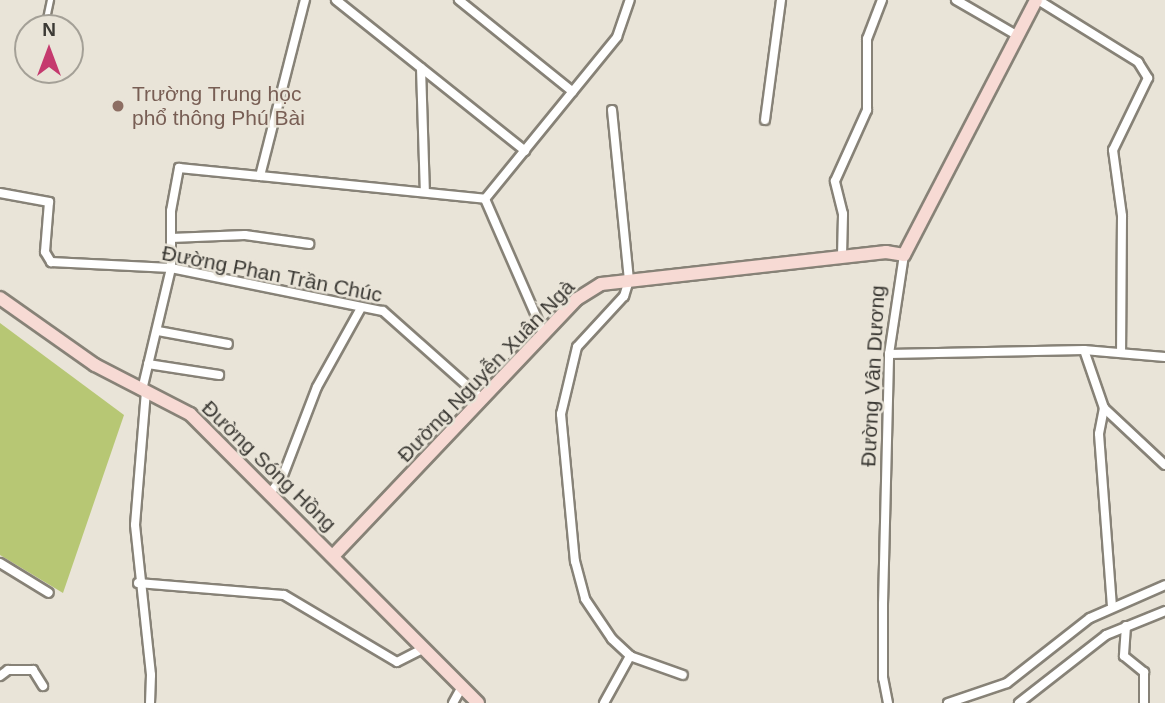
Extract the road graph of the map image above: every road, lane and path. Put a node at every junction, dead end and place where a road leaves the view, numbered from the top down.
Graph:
1 (305, 0) edge
2 (336, 0) edge
3 (459, 0) edge
4 (630, 0) edge
5 (781, 0) edge
6 (882, 0) edge
7 (956, 0) edge
8 (1037, 0) edge
9 (1017, 36) junction
10 (421, 68) junction
11 (573, 92) junction
12 (612, 110) dead end
13 (765, 120) dead end
14 (525, 151) junction
15 (260, 176) junction
16 (425, 192) junction
17 (0, 193) edge
18 (485, 199) junction
19 (171, 238) junction
20 (309, 244) dead end
21 (904, 255) junction
22 (842, 256) junction
23 (170, 268) junction
24 (629, 280) junction
25 (0, 298) edge
26 (361, 308) junction
27 (158, 331) junction
28 (544, 334) junction
29 (228, 344) dead end
30 (1084, 350) junction
31 (1121, 351) junction
32 (889, 354) junction
33 (1165, 357) edge
34 (148, 363) junction
35 (219, 375) dead end
36 (144, 390) junction
37 (482, 399) junction
38 (1104, 408) junction
39 (1165, 465) edge
40 (271, 492) junction
41 (333, 556) junction
42 (0, 563) edge
43 (138, 583) junction
44 (1165, 585) edge
45 (50, 593) dead end
46 (1112, 605) junction
47 (1165, 611) edge
48 (1126, 626) junction
49 (424, 648) junction
50 (630, 656) junction
51 (683, 675) dead end
52 (0, 676) edge
53 (43, 686) dead end
54 (462, 687) junction
55 (150, 703) edge
56 (453, 703) edge
57 (478, 703) edge
58 (604, 703) edge
59 (888, 703) edge
60 (948, 703) edge
61 (1019, 703) edge
62 (1144, 703) edge

1 - 15 street
2 - 10 street
3 - 11 street
4 - 11 street
5 - 13 street
6 - 22 street
7 - 9 street
8 - 9 street, Đường Vân Dương
8 - 31 street
9 - 21 street, Đường Vân Dương
10 - 14 street
10 - 16 street
11 - 14 street
12 - 24 street
14 - 18 street
15 - 16 street
15 - 19 street
16 - 18 street
17 - 23 street, Đường Phan Trần Chúc
18 - 28 street
19 - 20 street
19 - 23 street
21 - 22 street, Đường Nguyễn Xuân Ngà
21 - 32 street, Đường Vân Dương
22 - 24 street, Đường Nguyễn Xuân Ngà
23 - 26 street, Đường Phan Trần Chúc
23 - 27 street
24 - 28 street, Đường Nguyễn Xuân Ngà
24 - 50 street
25 - 36 street, Đường Sóng Hồng
26 - 37 street, Đường Phan Trần Chúc
26 - 40 street
27 - 29 street
27 - 34 street
28 - 37 street, Đường Nguyễn Xuân Ngà
30 - 31 street
30 - 32 street
30 - 38 street
31 - 33 street
32 - 59 street, Đường Vân Dương
34 - 35 street
34 - 36 street
36 - 40 street, Đường Sóng Hồng
36 - 43 street
37 - 41 street, Đường Nguyễn Xuân Ngà
38 - 39 street
38 - 46 street
40 - 41 street, Đường Sóng Hồng
41 - 49 street, Đường Sóng Hồng
42 - 45 street
43 - 49 street
43 - 55 street
44 - 46 street
46 - 60 street
47 - 48 street
48 - 61 street
48 - 62 street
49 - 54 street, Đường Sóng Hồng
50 - 51 street
50 - 58 street
52 - 53 street
54 - 56 street
54 - 57 street, Đường Sóng Hồng

